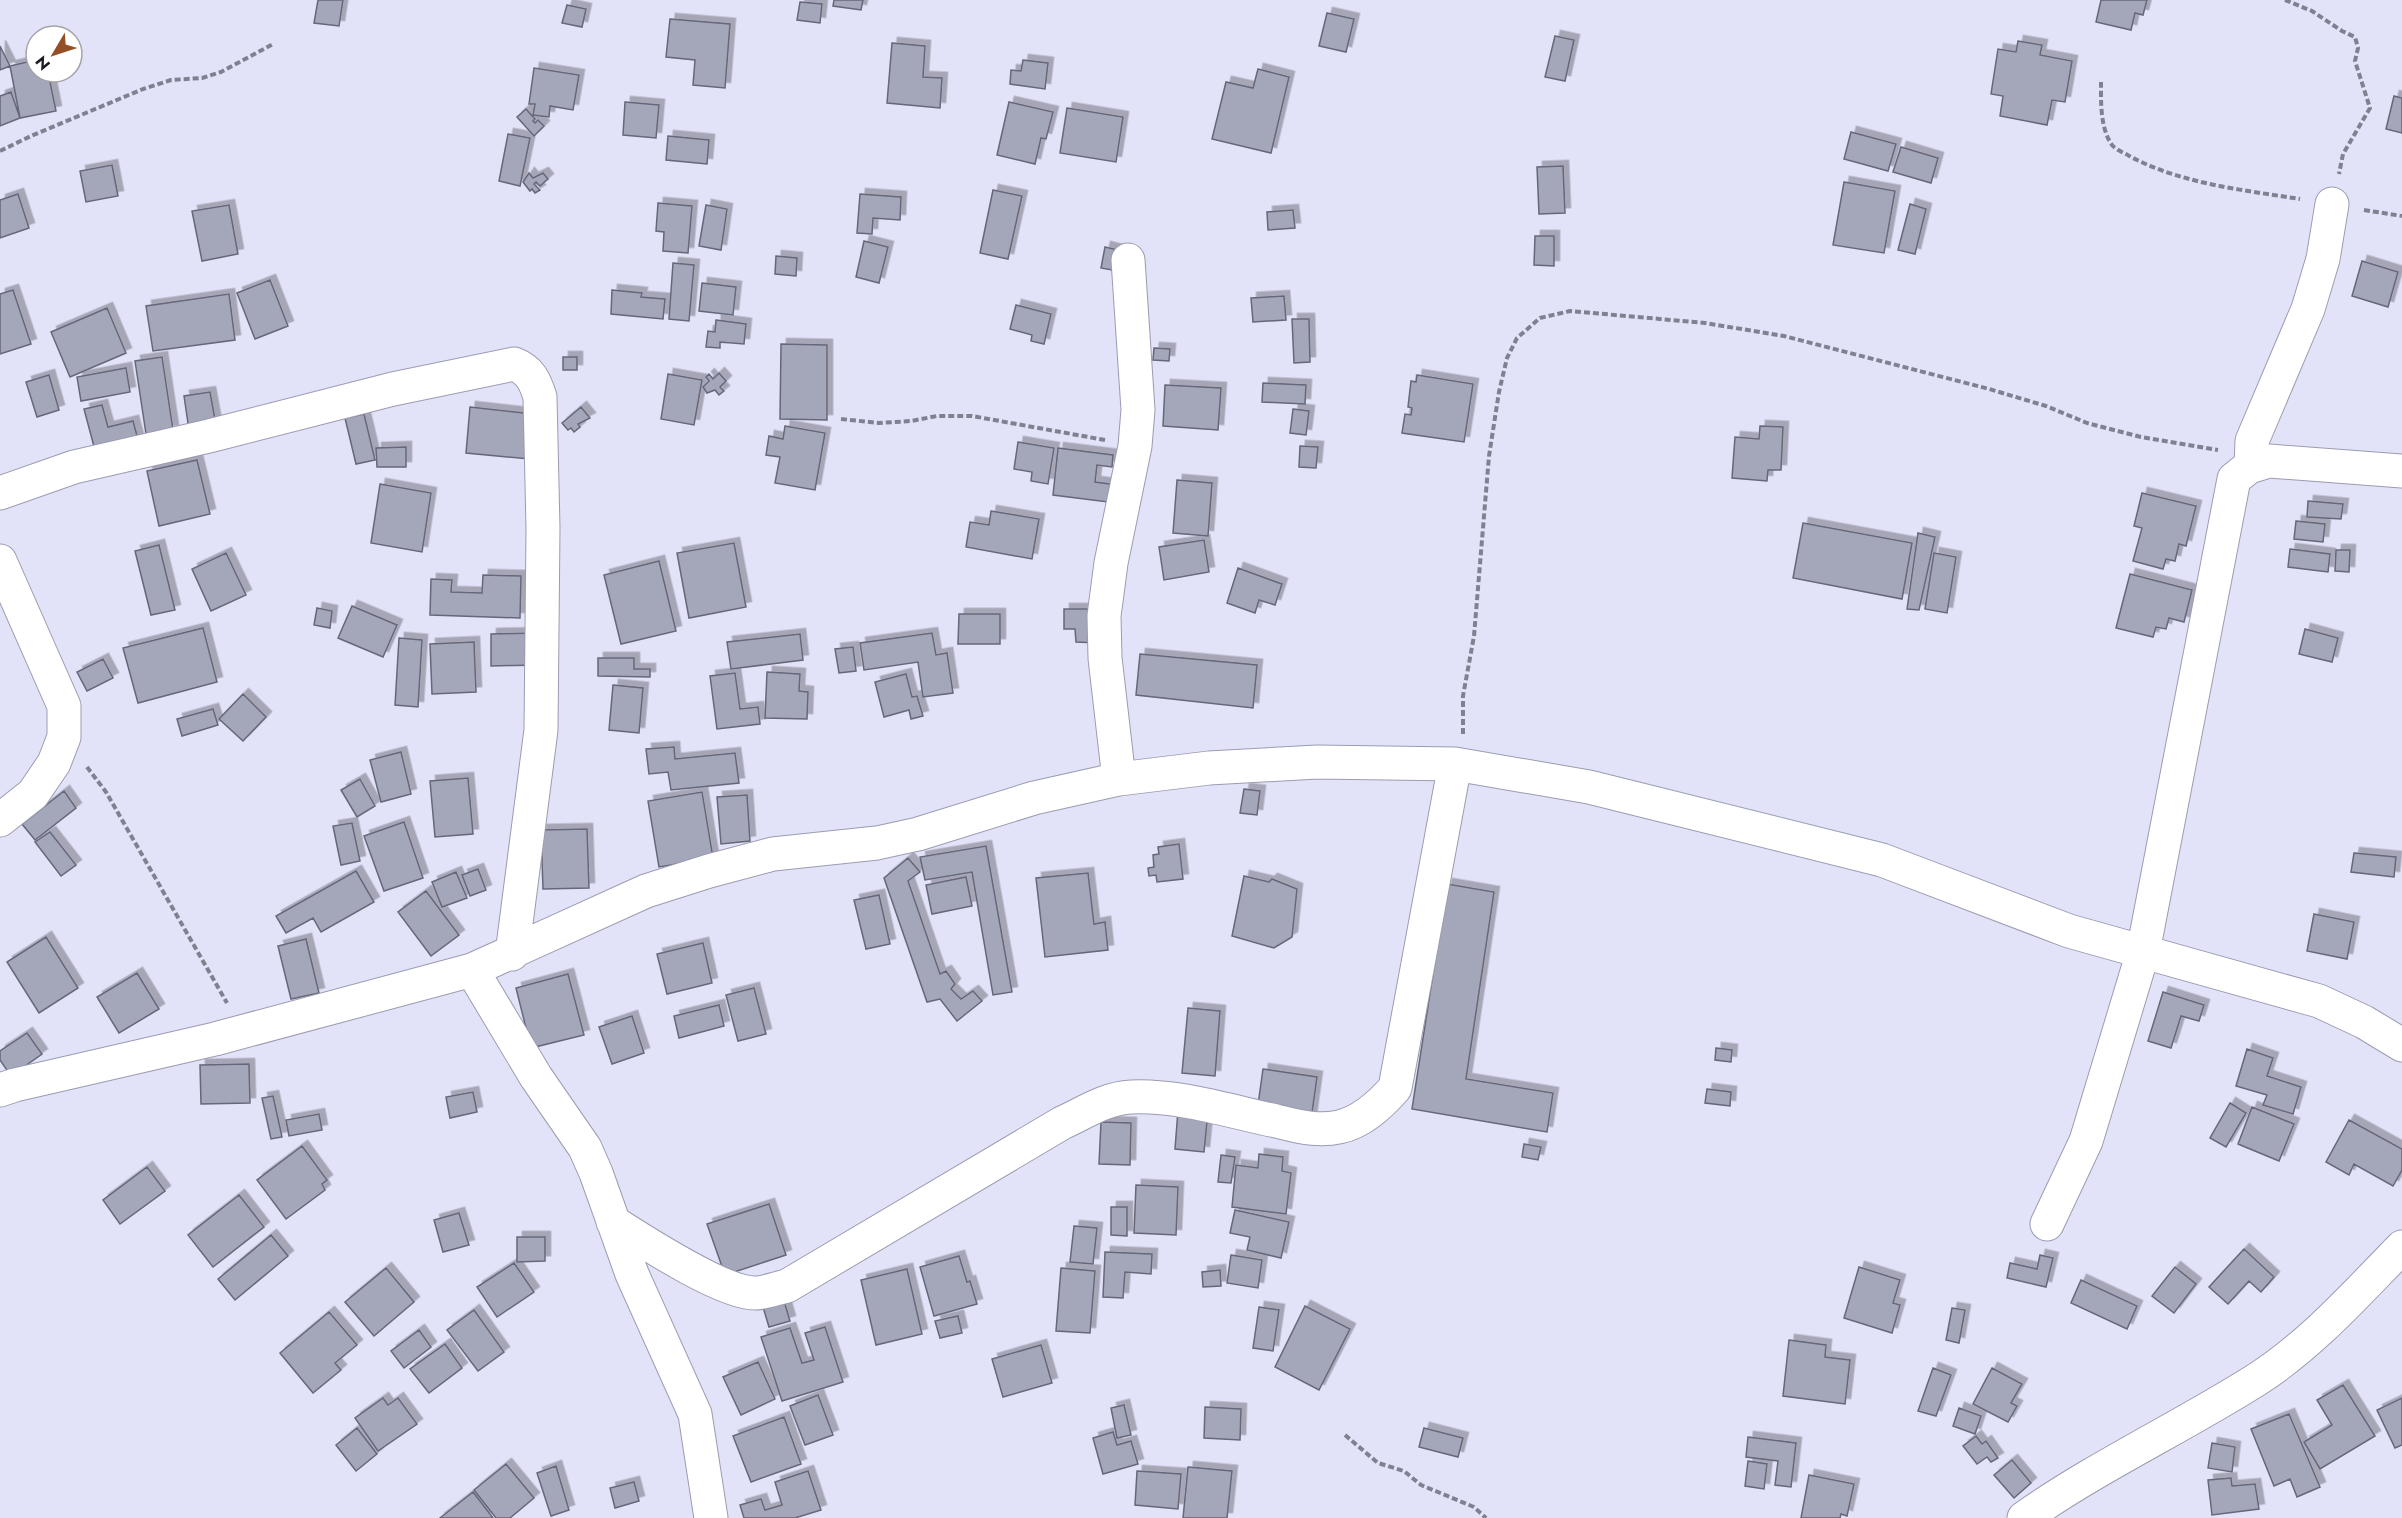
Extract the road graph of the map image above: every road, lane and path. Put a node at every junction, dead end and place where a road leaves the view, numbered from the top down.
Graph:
1 (2285, 0) edge
2 (273, 44) dead end
3 (2101, 82) dead end
4 (0, 151) edge
5 (2332, 204) junction
6 (2402, 216) edge
7 (1128, 260) dead end
8 (841, 419) dead end
9 (1135, 446) junction
10 (2246, 470) junction
11 (2402, 471) edge
12 (0, 493) edge
13 (0, 561) edge
14 (64, 737) junction
15 (1459, 764) junction
16 (1119, 779) junction
17 (0, 820) edge
18 (2143, 952) junction
19 (512, 954) junction
20 (472, 970) junction
21 (243, 1032) junction
22 (2402, 1045) edge
23 (0, 1090) edge
24 (613, 1222) junction
25 (2047, 1224) dead end
26 (2402, 1247) edge
27 (1345, 1435) dead end
28 (711, 1518) edge
29 (1486, 1518) edge
30 (2024, 1518) edge

1 - 5 path
2 - 4 path
3 - 5 path
5 - 6 path
5 - 10 street
7 - 9 street
8 - 9 path
9 - 16 street
10 - 11 street
10 - 15 path
10 - 18 street
12 - 19 street
13 - 14 street
14 - 17 street
14 - 21 path
15 - 16 street
15 - 18 street
15 - 24 street
16 - 19 street
18 - 22 street
18 - 25 street
19 - 20 street
20 - 21 street
20 - 24 street
21 - 23 street
24 - 28 street
26 - 30 street
27 - 29 path

